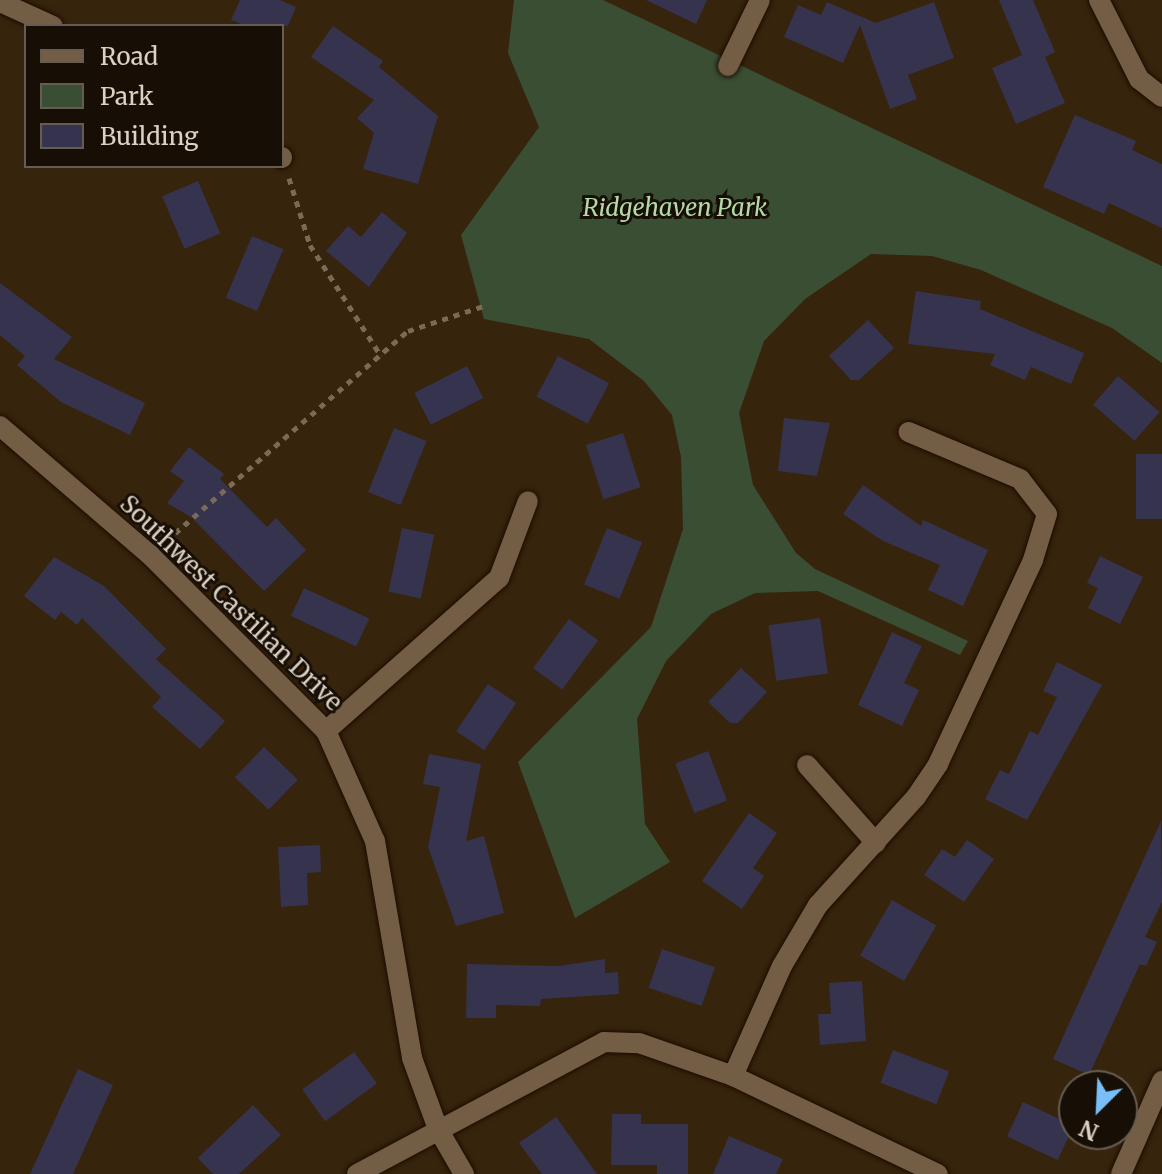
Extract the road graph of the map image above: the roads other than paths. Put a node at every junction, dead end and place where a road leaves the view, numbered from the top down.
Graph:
1 (760, 0) edge
2 (1099, 0) edge
3 (0, 2) edge
4 (49, 24) edge
5 (728, 66) dead end
6 (1162, 97) edge
7 (0, 426) edge
8 (909, 432) dead end
9 (528, 501) dead end
10 (326, 731) junction
11 (807, 765) dead end
12 (876, 843) junction
13 (733, 1076) junction
14 (1162, 1081) edge
15 (438, 1129) junction
16 (357, 1174) edge
17 (464, 1174) edge
18 (938, 1174) edge
19 (1121, 1174) edge

1 - 5 street
2 - 6 street
3 - 4 street
7 - 10 street, Southwest Castilian Drive
8 - 12 street
9 - 10 street
10 - 15 street, Southwest Castilian Drive
11 - 12 street
12 - 13 street
13 - 15 street
13 - 18 street
14 - 19 street
15 - 16 street
15 - 17 street, Southwest Castilian Drive

